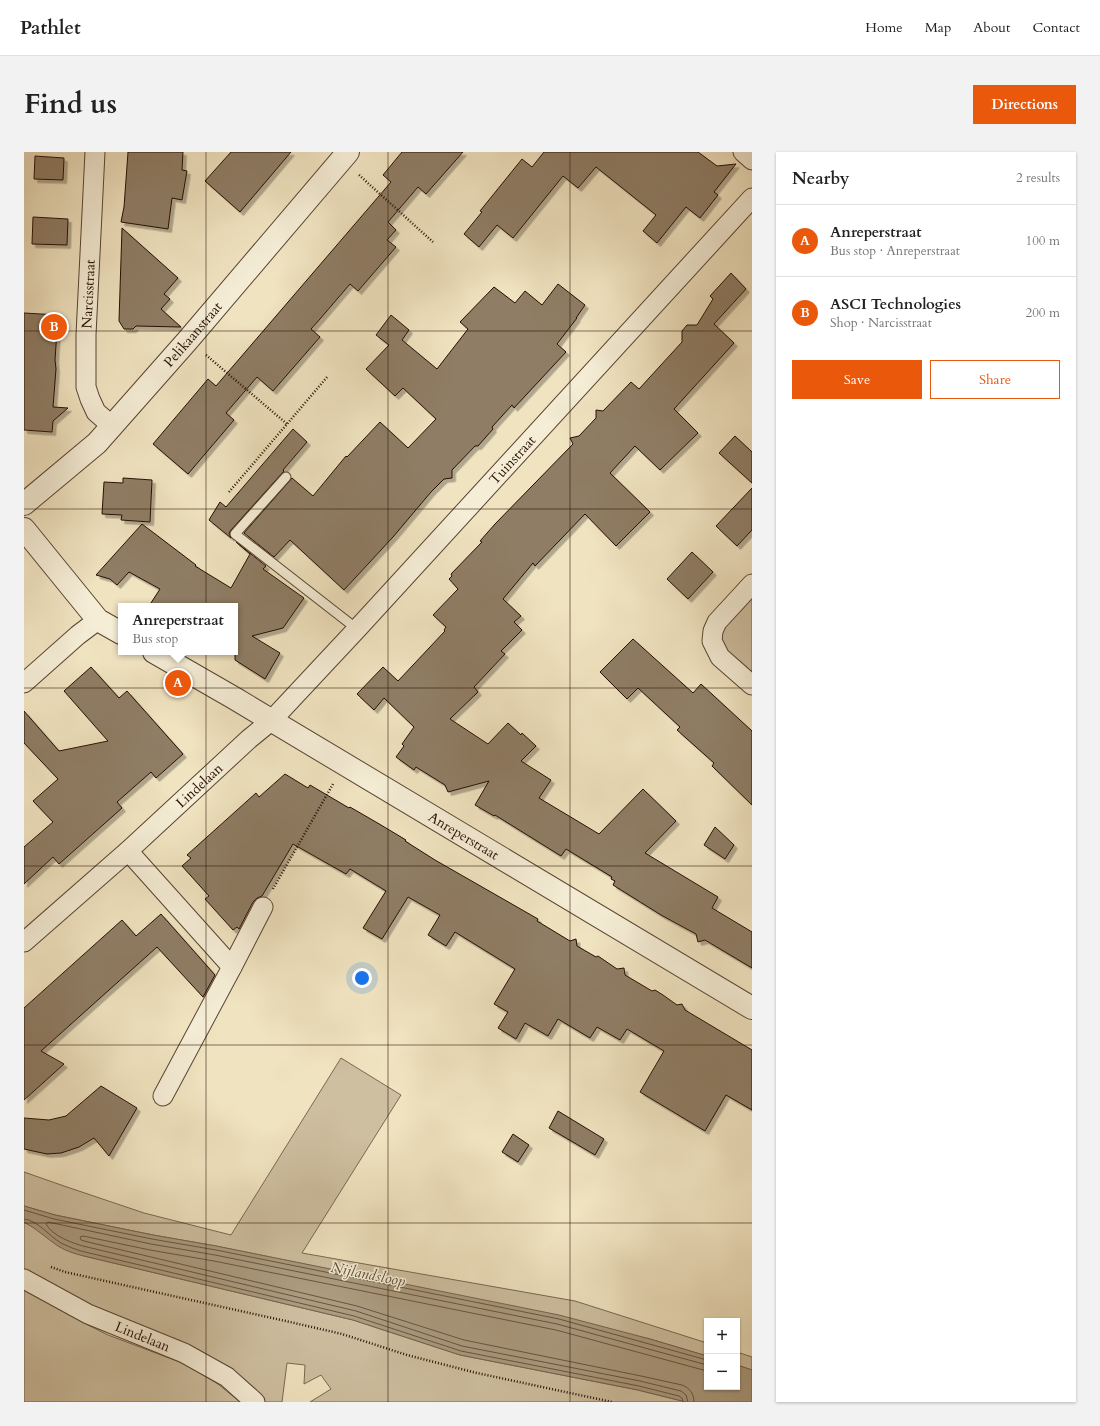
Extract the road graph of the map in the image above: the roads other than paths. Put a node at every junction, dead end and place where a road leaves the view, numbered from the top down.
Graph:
1 (95, 152) edge
2 (348, 152) edge
3 (743, 152) edge
4 (752, 160) edge
5 (752, 198) edge
6 (112, 426) junction
7 (286, 477) dead end
8 (24, 504) edge
9 (24, 529) edge
10 (752, 584) edge
11 (98, 620) junction
12 (357, 628) junction
13 (118, 631) edge
14 (159, 655) edge
15 (24, 683) edge
16 (752, 685) edge
17 (271, 721) junction
18 (128, 851) junction
19 (263, 907) road end
20 (24, 942) edge
21 (232, 967) junction
22 (752, 1008) edge
23 (163, 1096) dead end
24 (24, 1279) edge
25 (255, 1402) edge

1 - 6 street, Narcisstraat
2 - 6 street, Pelikaanstraat
3 - 4 street
5 - 12 street, Tuinstraat
6 - 8 street, Pelikaanstraat
7 - 12 lane
9 - 11 street
10 - 16 street
11 - 13 street
11 - 15 street
12 - 17 street, Tuinstraat
14 - 17 street, Anreperstraat
17 - 18 street, Lindelaan
17 - 22 street, Anreperstraat
18 - 20 street, Lindelaan
18 - 21 street
19 - 21 street
21 - 23 street
24 - 25 street, Lindelaan

